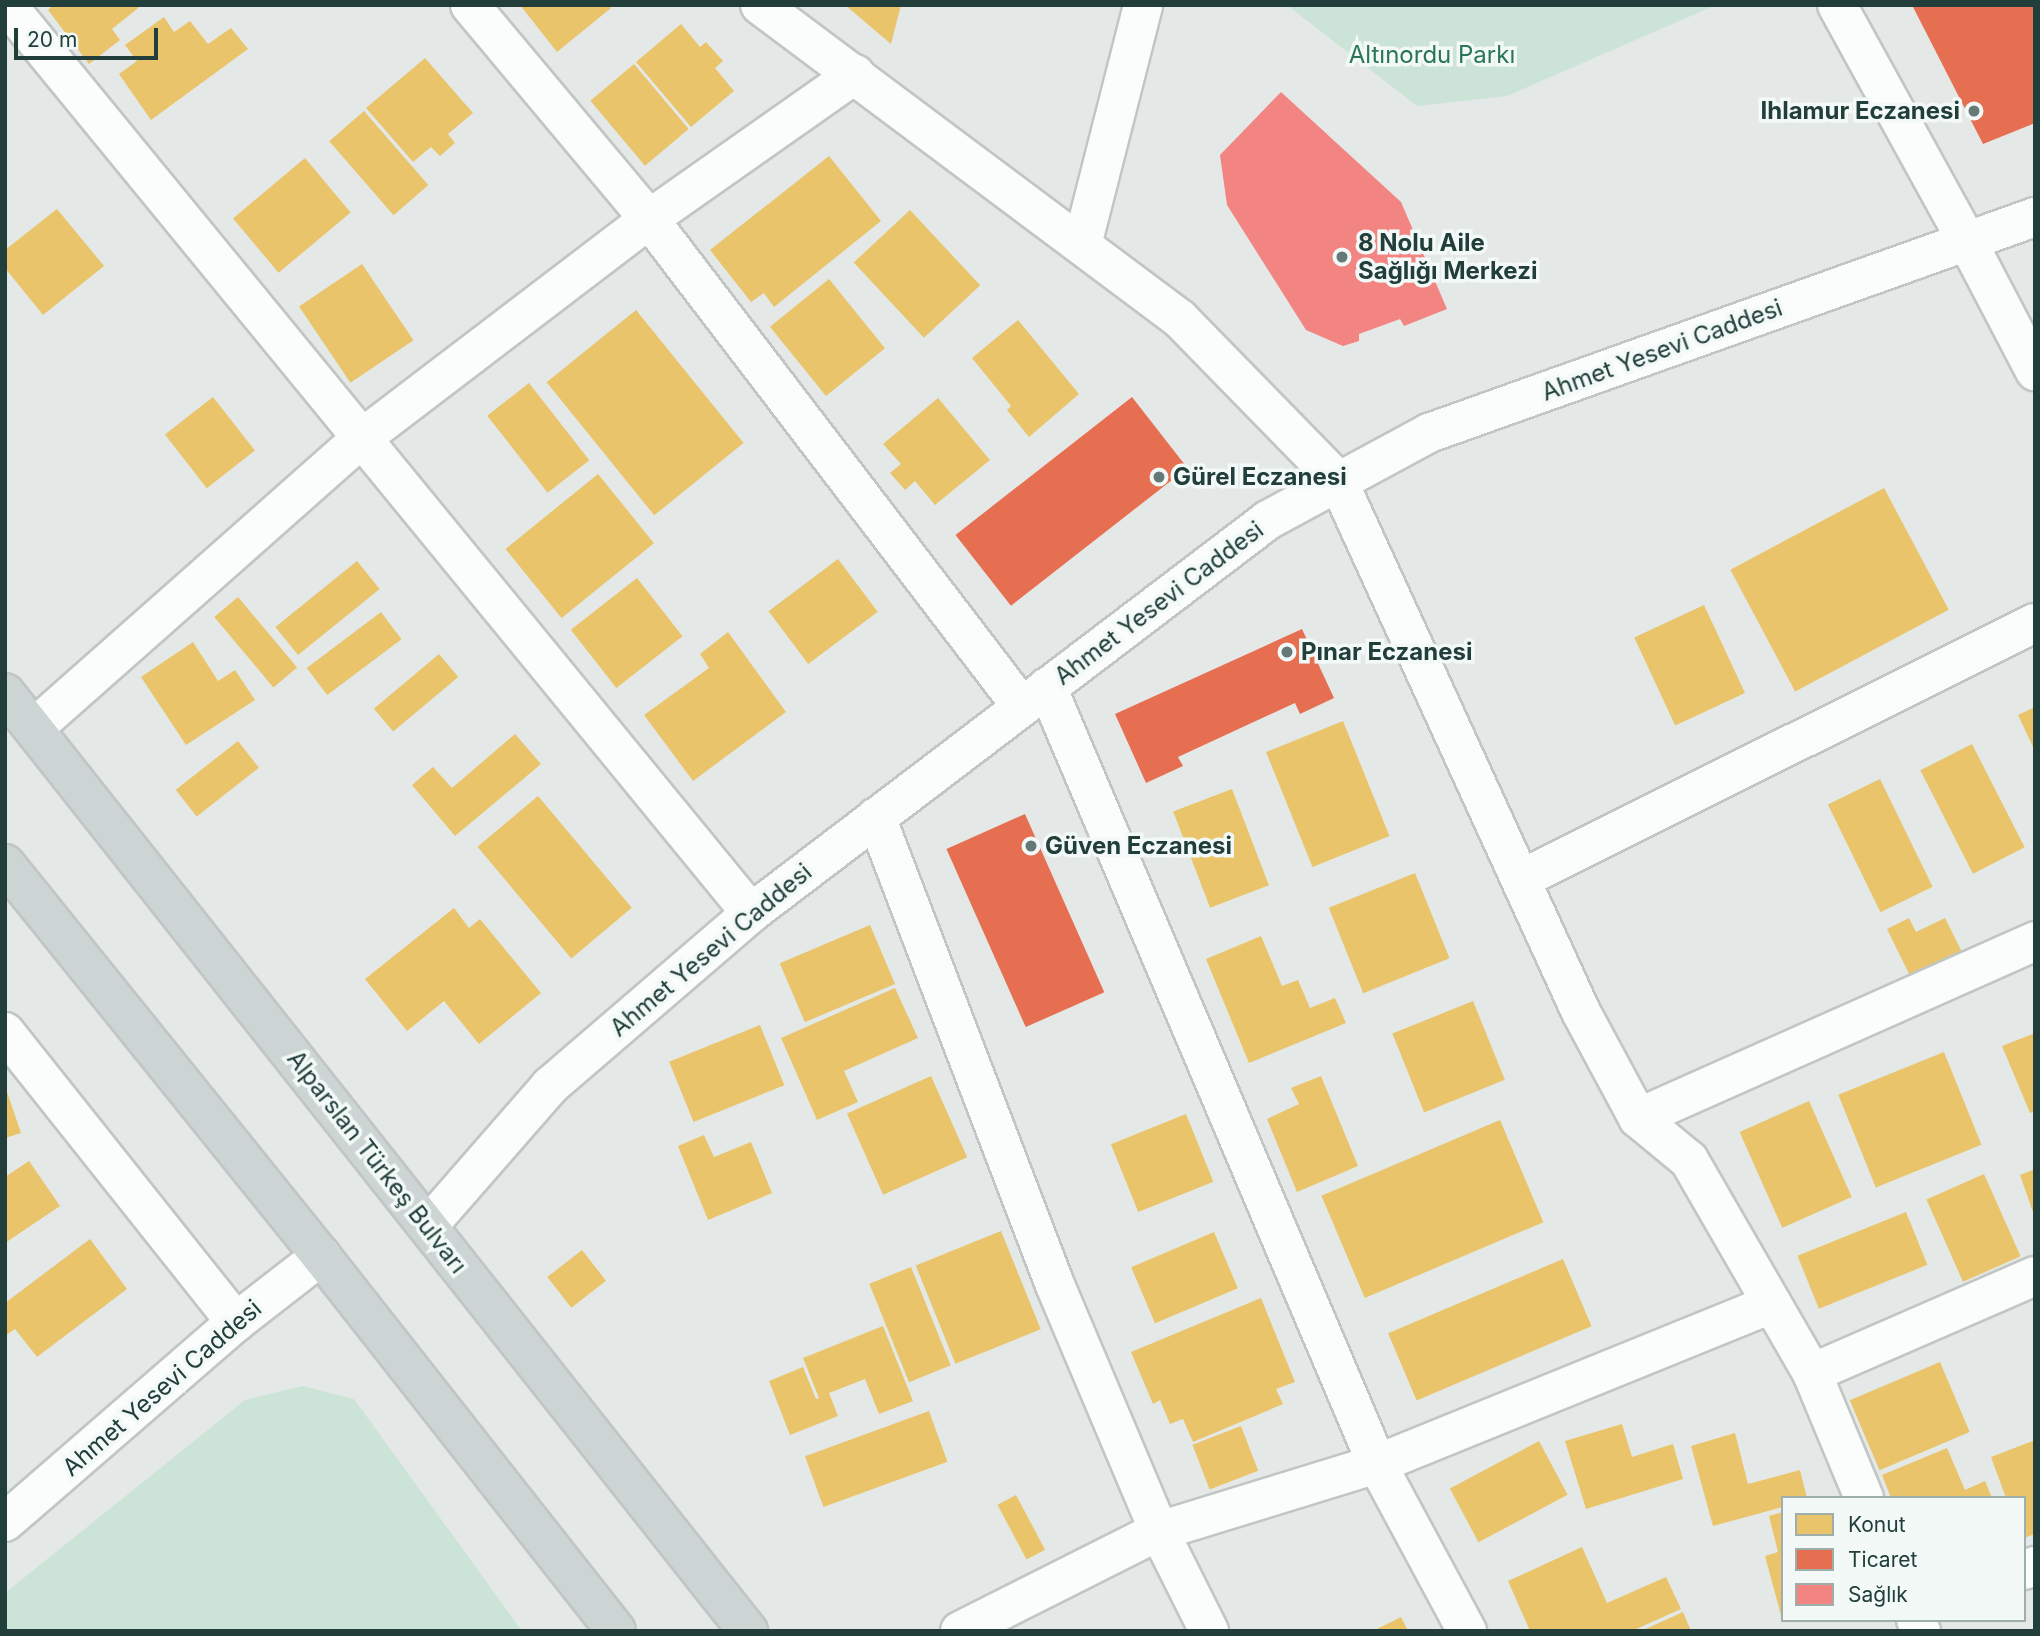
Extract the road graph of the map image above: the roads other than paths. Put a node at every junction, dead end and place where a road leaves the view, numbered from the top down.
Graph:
1 (7, 5) edge
2 (470, 5) edge
3 (1143, 5) edge
4 (1837, 5) edge
5 (768, 9) edge
6 (855, 74) junction
7 (2035, 217) edge
8 (649, 219) junction
9 (1967, 241) junction
10 (1082, 245) junction
11 (2035, 371) edge
12 (362, 438) junction
13 (1338, 481) junction
14 (2035, 623) edge
15 (5, 693) edge
16 (1035, 697) junction
17 (34, 728) junction
18 (876, 817) junction
19 (5, 864) edge
20 (1521, 878) junction
21 (751, 913) junction
22 (2035, 941) edge
23 (5, 1032) edge
24 (1639, 1118) junction
25 (428, 1226) junction
26 (321, 1256) junction
27 (2035, 1276) edge
28 (1772, 1304) junction
29 (236, 1322) junction
30 (1812, 1373) junction
31 (1377, 1464) junction
32 (1863, 1496) edge
33 (5, 1522) edge
34 (1159, 1531) junction
35 (616, 1631) edge
36 (748, 1631) edge
37 (960, 1631) edge
38 (1209, 1631) edge
39 (1467, 1631) edge

1 - 12 street
2 - 8 street
3 - 10 street
4 - 9 street
5 - 6 street
6 - 8 street
6 - 10 street
7 - 9 street, Ahmet Yesevi Caddesi
8 - 12 street
8 - 16 street
9 - 11 street
9 - 13 street, Ahmet Yesevi Caddesi
10 - 13 street
12 - 17 street
12 - 21 street
13 - 16 street, Ahmet Yesevi Caddesi
13 - 20 street
14 - 20 street
15 - 17 main road, Alparslan Türkeş Bulvarı
16 - 18 street, Ahmet Yesevi Caddesi
16 - 31 street
17 - 25 main road, Alparslan Türkeş Bulvarı
18 - 21 street, Ahmet Yesevi Caddesi
18 - 34 street
19 - 26 main road
20 - 24 street
21 - 25 street, Ahmet Yesevi Caddesi
22 - 24 street
23 - 29 street
24 - 28 street
25 - 36 main road, Alparslan Türkeş Bulvarı
26 - 29 street, Ahmet Yesevi Caddesi
26 - 35 main road
27 - 30 street
28 - 30 street
28 - 31 street
29 - 33 street, Ahmet Yesevi Caddesi
30 - 32 street
31 - 34 street
31 - 39 street
34 - 37 street
34 - 38 street

